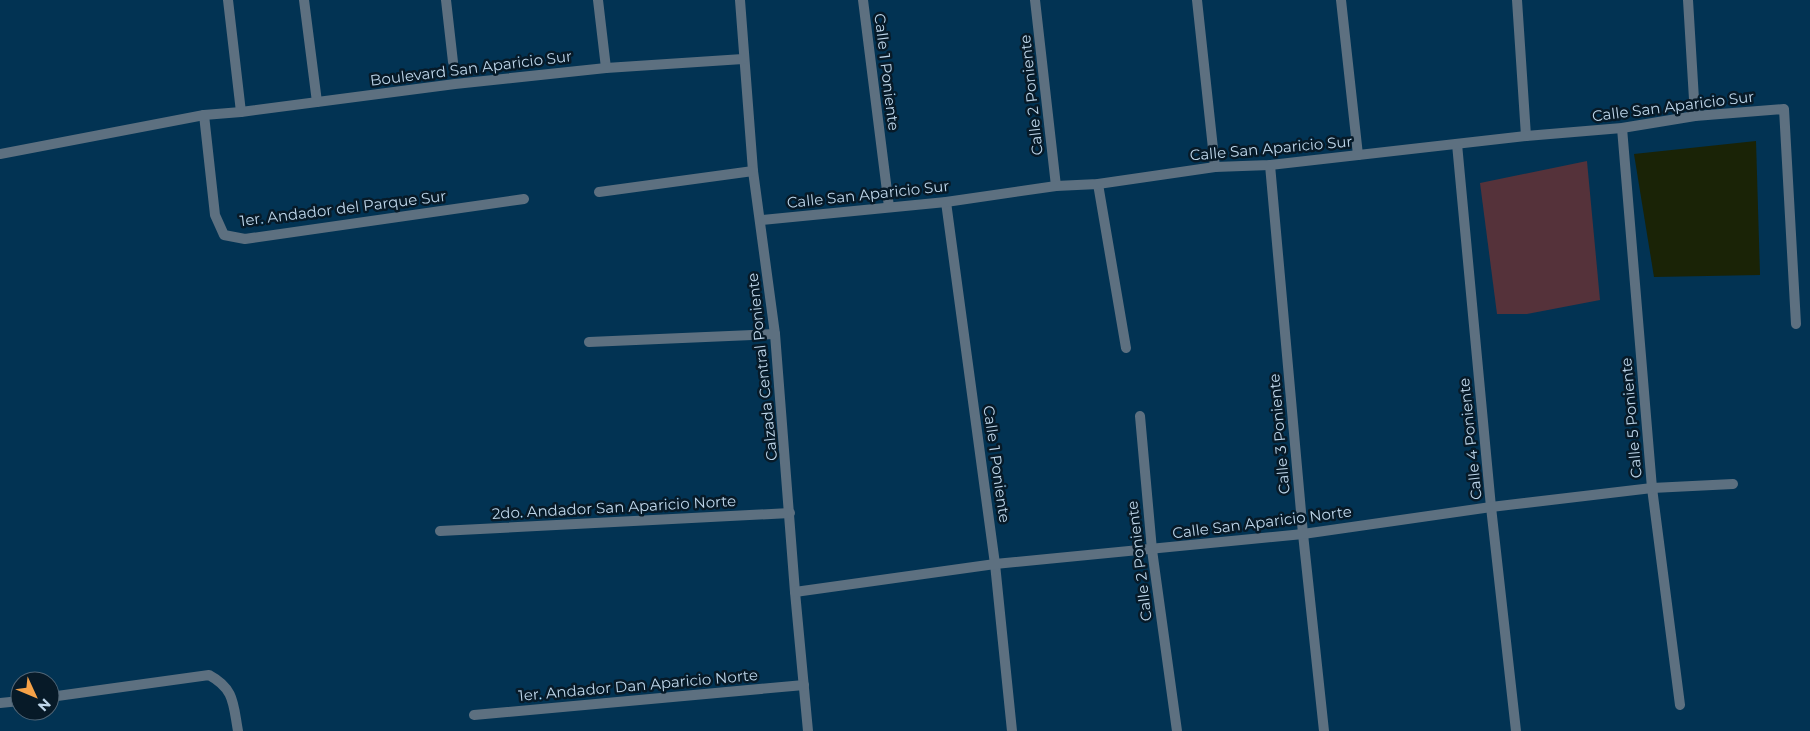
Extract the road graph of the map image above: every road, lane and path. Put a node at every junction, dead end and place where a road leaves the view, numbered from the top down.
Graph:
1 (228, 0) edge
2 (304, 0) edge
3 (446, 0) edge
4 (598, 0) edge
5 (740, 0) edge
6 (863, 0) edge
7 (1035, 0) edge
8 (1197, 0) edge
9 (1341, 0) edge
10 (1516, 0) edge
11 (1688, 0) edge
12 (743, 59) junction
13 (453, 62) dead end
14 (606, 68) junction
15 (317, 102) junction
16 (242, 112) junction
17 (204, 115) junction
18 (1695, 116) junction
19 (1622, 128) junction
20 (1526, 136) junction
21 (1457, 144) junction
22 (0, 154) edge
23 (1358, 155) junction
24 (1270, 165) junction
25 (1215, 167) junction
26 (753, 171) junction
27 (1098, 184) junction
28 (1056, 186) junction
29 (599, 192) dead end
30 (524, 199) dead end
31 (946, 202) junction
32 (889, 207) junction
33 (761, 220) junction
34 (1796, 324) dead end
35 (776, 334) junction
36 (589, 342) dead end
37 (1126, 348) dead end
38 (1140, 416) dead end
39 (1733, 484) dead end
40 (1652, 488) junction
41 (1491, 507) junction
42 (790, 513) junction
43 (440, 531) dead end
44 (1303, 534) junction
45 (1152, 550) junction
46 (995, 564) junction
47 (795, 592) junction
48 (804, 686) junction
49 (60, 696) edge
50 (1680, 706) dead end
51 (474, 714) dead end
52 (238, 731) edge
53 (808, 731) edge
54 (1012, 731) edge
55 (1177, 731) edge
56 (1324, 731) edge
57 (1516, 731) edge

1 - 16 street
2 - 15 street
3 - 13 street
4 - 14 street
5 - 12 street, Calzada Central Poniente
6 - 32 street, Calle 1 Poniente
7 - 28 street, Calle 2 Poniente
8 - 25 street
9 - 23 street
10 - 20 street
11 - 18 street
12 - 14 street, Boulevard San Aparicio Sur
12 - 26 street, Calzada Central Poniente
14 - 15 street, Boulevard San Aparicio Sur
15 - 16 street, Boulevard San Aparicio Sur
16 - 17 street, Boulevard San Aparicio Sur
17 - 22 street
17 - 30 street, 1er. Andador del Parque Sur
18 - 19 street, Calle San Aparicio Sur
18 - 34 street, Calle San Aparicio Sur
19 - 20 street, Calle San Aparicio Sur
19 - 40 street, Calle 5 Poniente
20 - 21 street, Calle San Aparicio Sur
21 - 23 street, Calle San Aparicio Sur
21 - 41 street, Calle 4 Poniente
23 - 24 street, Calle San Aparicio Sur
24 - 25 street, Calle San Aparicio Sur
24 - 44 street, Calle 3 Poniente
25 - 27 street, Calle San Aparicio Sur
26 - 29 street
26 - 33 street, Calzada Central Poniente
27 - 28 street, Calle San Aparicio Sur
27 - 37 street
28 - 31 street, Calle San Aparicio Sur
31 - 32 street, Calle San Aparicio Sur
31 - 46 street, Calle 1 Poniente
32 - 33 street, Calle San Aparicio Sur
33 - 35 street, Calzada Central Poniente
35 - 36 street
35 - 42 street, Calzada Central Poniente
38 - 45 street, Calle 2 Poniente
39 - 40 street, Calle San Aparicio Norte
40 - 41 street, Calle San Aparicio Norte
40 - 50 street, Calle 5 Poniente
41 - 44 street, Calle San Aparicio Norte
41 - 57 street, Calle 4 Poniente
42 - 43 street, 2do. Andador San Aparicio Norte
42 - 47 street, Calzada Central Poniente
44 - 45 street, Calle San Aparicio Norte
44 - 56 street, Calle 3 Poniente
45 - 46 street, Calle San Aparicio Norte
45 - 55 street, Calle 2 Poniente
46 - 47 street, Calle San Aparicio Norte
46 - 54 street, Calle 1 Poniente
47 - 48 street, Calzada Central Poniente
48 - 51 street, 1er. Andador Dan Aparicio Norte
48 - 53 street, Calzada Central Poniente
49 - 52 street

